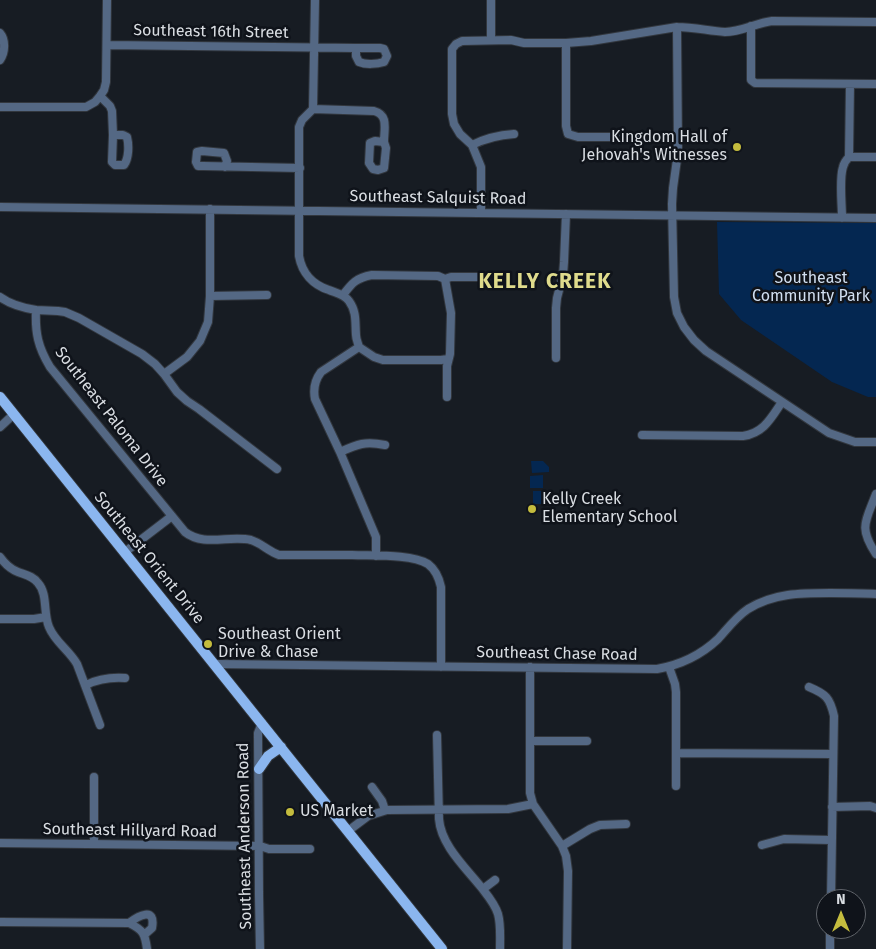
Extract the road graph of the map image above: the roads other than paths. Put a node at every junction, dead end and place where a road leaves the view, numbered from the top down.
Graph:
1 (107, 0) edge
2 (315, 0) edge
3 (491, 0) edge
4 (876, 22) edge
5 (751, 26) junction
6 (678, 27) junction
7 (0, 33) edge
8 (491, 40) junction
9 (566, 42) junction
10 (107, 45) junction
11 (314, 48) junction
12 (356, 48) dead end
13 (0, 60) edge
14 (850, 84) junction
15 (876, 84) edge
16 (100, 96) junction
17 (0, 106) edge
18 (313, 109) junction
19 (514, 134) dead end
20 (113, 135) dead end
21 (505, 135) junction
22 (678, 137) junction
23 (384, 142) dead end
24 (506, 144) dead end
25 (472, 145) junction
26 (849, 157) junction
27 (876, 157) edge
28 (225, 166) dead end
29 (300, 168) junction
30 (0, 207) edge
31 (210, 209) junction
32 (299, 210) junction
33 (481, 213) junction
34 (566, 214) junction
35 (672, 216) junction
36 (842, 218) junction
37 (876, 218) edge
38 (486, 277) dead end
39 (445, 278) junction
40 (267, 295) dead end
41 (343, 295) junction
42 (210, 296) junction
43 (0, 297) edge
44 (36, 310) junction
45 (359, 347) junction
46 (556, 358) dead end
47 (448, 359) junction
48 (164, 374) junction
49 (0, 396) edge
50 (447, 397) dead end
51 (782, 402) junction
52 (14, 414) junction
53 (0, 427) edge
54 (642, 434) dead end
55 (876, 442) edge
56 (385, 444) dead end
57 (340, 452) junction
58 (277, 469) dead end
59 (876, 494) edge
60 (172, 516) junction
61 (125, 552) junction
62 (876, 554) edge
63 (376, 556) junction
64 (0, 557) edge
65 (876, 594) edge
66 (46, 617) junction
67 (0, 619) edge
68 (214, 664) junction
69 (441, 666) junction
70 (669, 666) junction
71 (530, 668) junction
72 (124, 678) dead end
73 (86, 685) junction
74 (809, 687) dead end
75 (262, 723) junction
76 (100, 725) dead end
77 (437, 736) dead end
78 (530, 741) junction
79 (588, 741) dead end
80 (281, 747) junction
81 (676, 753) junction
82 (833, 754) junction
83 (259, 769) junction
84 (94, 776) dead end
85 (676, 786) dead end
86 (372, 787) dead end
87 (533, 804) junction
88 (832, 807) junction
89 (876, 808) edge
90 (439, 809) junction
91 (385, 810) junction
92 (626, 824) dead end
93 (348, 832) junction
94 (831, 840) junction
95 (0, 843) edge
96 (94, 844) junction
97 (762, 845) dead end
98 (260, 846) junction
99 (562, 846) junction
100 (310, 849) dead end
101 (495, 880) dead end
102 (482, 889) junction
103 (831, 889) edge
104 (0, 922) edge
105 (129, 923) junction
106 (142, 932) junction
107 (147, 949) edge
108 (260, 949) edge
109 (442, 949) edge
110 (500, 949) edge
111 (567, 949) edge

1 - 10 street
2 - 11 street
3 - 8 street
4 - 5 street
5 - 6 street
5 - 14 street
6 - 9 street
6 - 22 street
7 - 13 street
8 - 9 street
8 - 25 street
9 - 22 street
10 - 11 street, Southeast 16th Street
10 - 16 street
11 - 12 street, Southeast 16th Street
11 - 18 street
14 - 15 street
14 - 26 street
16 - 17 street
16 - 20 street
18 - 23 street
18 - 29 street
19 - 21 street
21 - 24 street
21 - 25 street
22 - 35 street
25 - 33 street
26 - 27 street
26 - 36 street
28 - 29 street
29 - 32 street
30 - 31 street, Southeast Salquist Road
31 - 32 street, Southeast Salquist Road
31 - 42 street
32 - 33 street, Southeast Salquist Road
32 - 41 street
33 - 34 street, Southeast Salquist Road
34 - 35 street, Southeast Salquist Road
34 - 46 street
35 - 36 street, Southeast Salquist Road
35 - 51 street
36 - 37 street, Southeast Salquist Road
38 - 39 street
39 - 41 street
39 - 47 street
40 - 42 street
41 - 45 street
42 - 48 street
43 - 44 street
44 - 48 street
44 - 60 street, Southeast Paloma Drive
45 - 47 street
45 - 57 street
47 - 50 street
48 - 58 street
49 - 52 main road, Southeast Orient Drive
51 - 54 street
51 - 55 street
52 - 53 street
52 - 61 main road, Southeast Orient Drive
56 - 57 street
57 - 63 street
59 - 62 street
60 - 61 street
60 - 63 street, Southeast Paloma Drive
61 - 68 main road, Southeast Orient Drive
63 - 69 street
64 - 66 street
65 - 70 street, Southeast Chase Road
66 - 67 street
66 - 73 street
68 - 69 street, Southeast Chase Road
68 - 75 main road, Southeast Orient Drive
69 - 71 street, Southeast Chase Road
70 - 71 street, Southeast Chase Road
70 - 81 street
71 - 78 street
72 - 73 street
73 - 76 street
74 - 82 street
75 - 80 main road, Southeast Orient Drive
75 - 83 street, Southeast Anderson Road
77 - 90 street
78 - 79 street
78 - 87 street
80 - 83 main road
80 - 93 main road, Southeast Orient Drive
81 - 82 street
81 - 85 street
82 - 88 street
83 - 98 street, Southeast Anderson Road
84 - 96 street
86 - 91 street
87 - 90 street
87 - 99 street
88 - 89 street
88 - 94 street
90 - 91 street
90 - 102 street
91 - 93 street
92 - 99 street
93 - 109 main road, Southeast Orient Drive
94 - 97 street
94 - 103 street
95 - 96 street, Southeast Hillyard Road
96 - 98 street, Southeast Hillyard Road
98 - 100 street, Southeast Hillyard Road
98 - 108 street, Southeast Anderson Road
99 - 111 street
101 - 102 street
102 - 110 street
104 - 105 street
105 - 106 street
105 - 106 street
106 - 107 street

